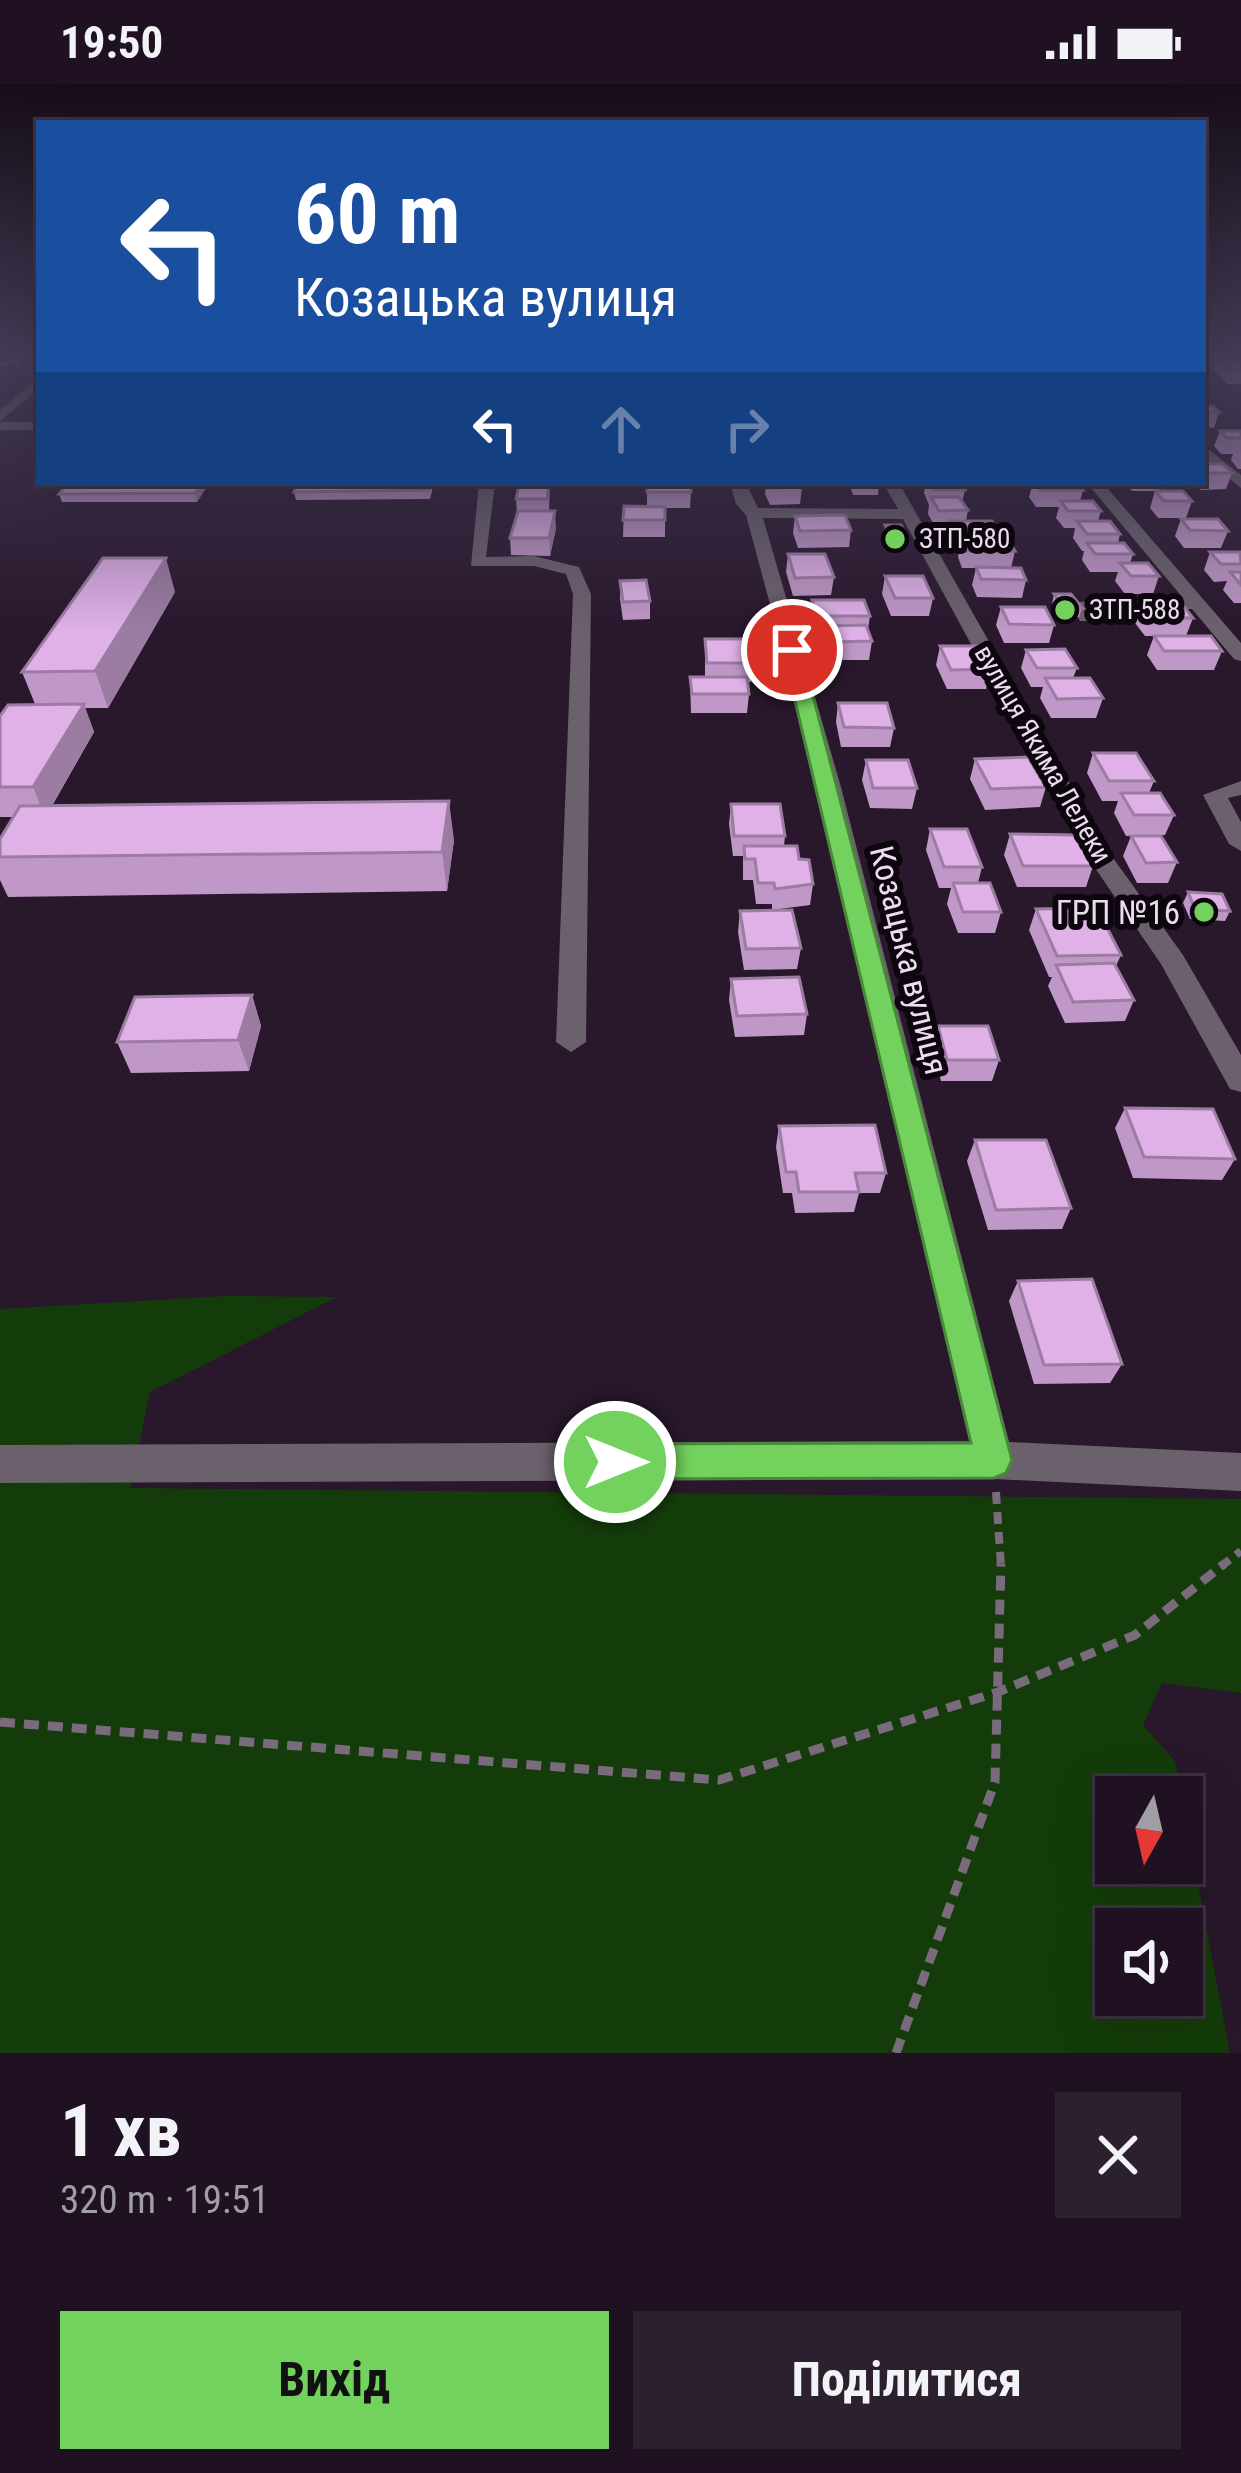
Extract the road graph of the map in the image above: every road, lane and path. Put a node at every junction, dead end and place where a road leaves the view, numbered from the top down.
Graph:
1 (1206, 452) edge
2 (1241, 483) edge
3 (487, 486) edge
4 (739, 486) edge
5 (893, 486) edge
6 (1097, 486) edge
7 (754, 513) junction
8 (907, 514) junction
9 (1197, 603) junction
10 (1087, 617) edge
11 (1241, 655) edge
12 (1241, 788) edge
13 (1241, 844) edge
14 (571, 1042) dead end
15 (1241, 1081) edge
16 (994, 1460) junction
17 (0, 1463) edge
18 (1241, 1472) edge
19 (1241, 1550) edge
20 (998, 1691) junction
21 (0, 1722) edge
22 (896, 2053) edge

1 - 2 street
3 - 14 street
4 - 7 street, Козацька вулиця
5 - 8 street, вулиця Якима Лелеки
6 - 9 street
7 - 8 street
7 - 16 street, Козацька вулиця
8 - 15 street, вулиця Якима Лелеки
9 - 10 street
9 - 11 street
12 - 13 street
16 - 17 street
16 - 18 street
16 - 20 path
19 - 20 path
20 - 21 path
20 - 22 path

